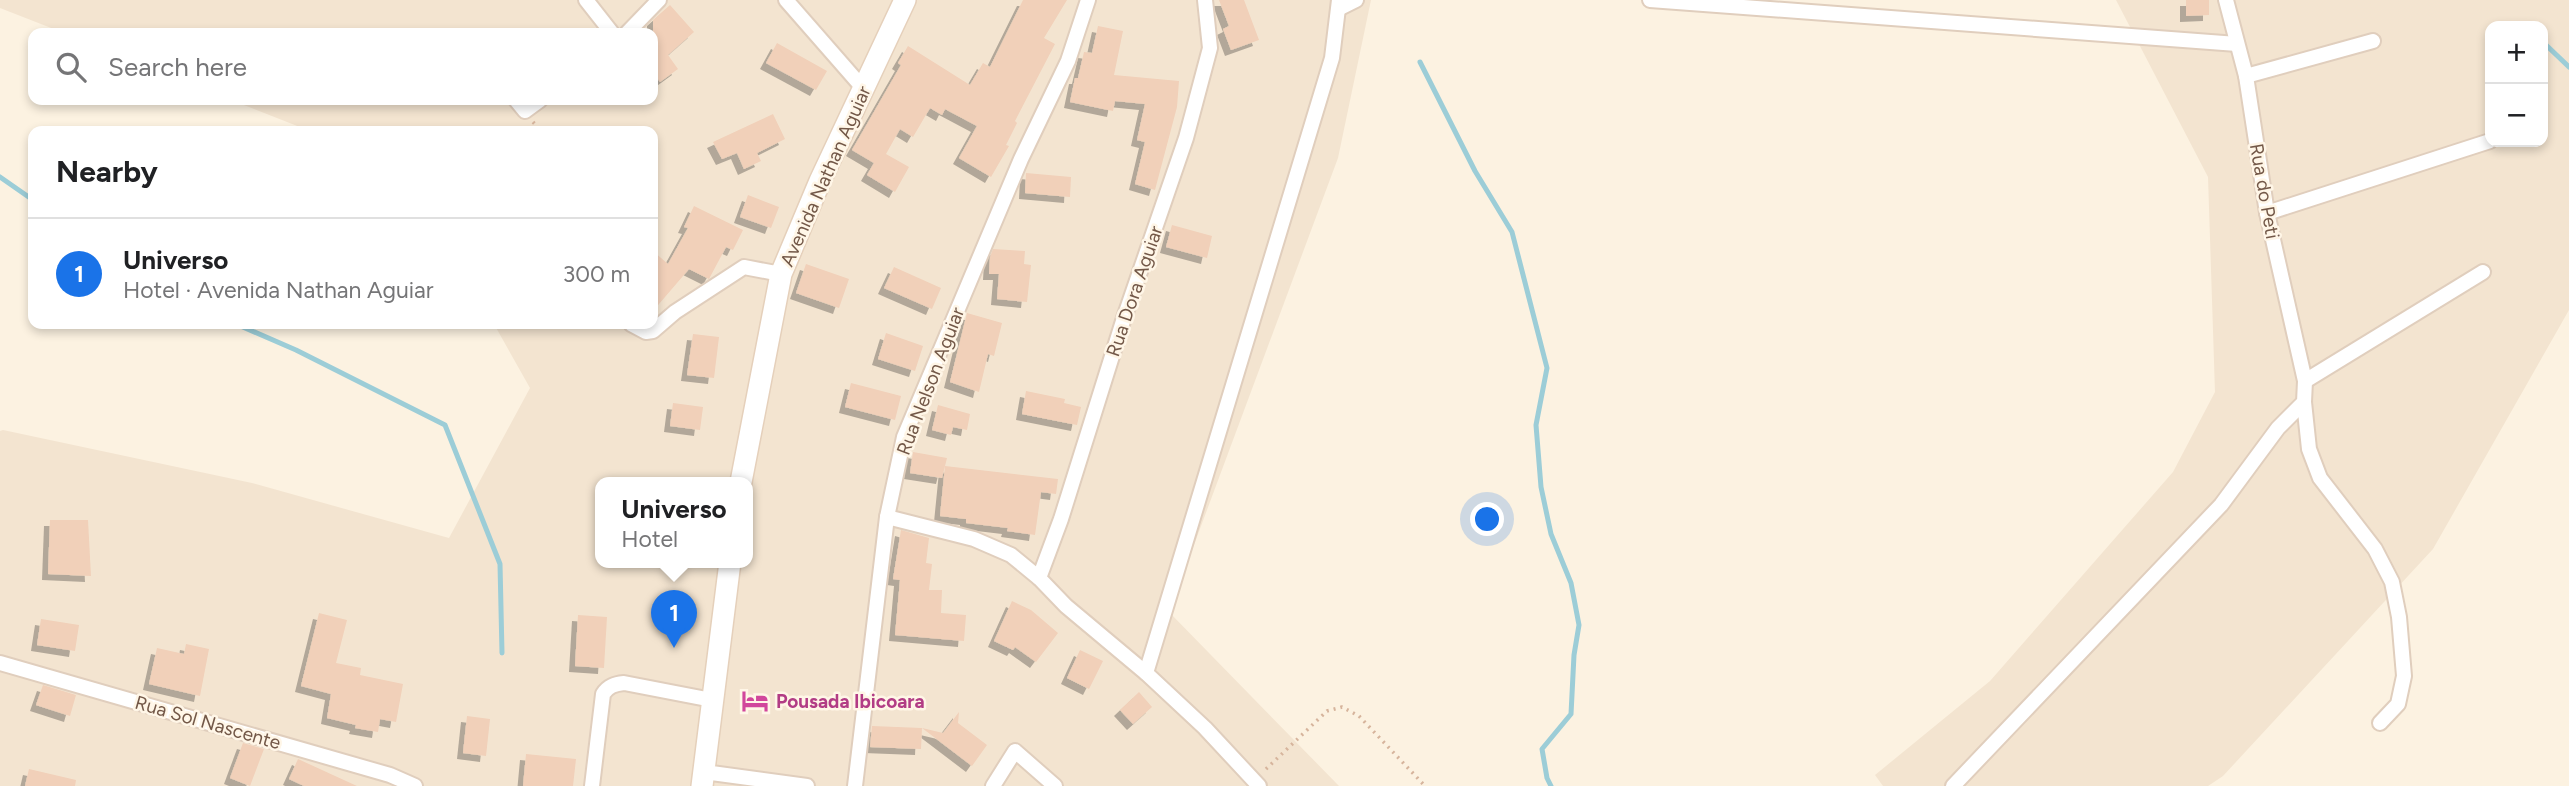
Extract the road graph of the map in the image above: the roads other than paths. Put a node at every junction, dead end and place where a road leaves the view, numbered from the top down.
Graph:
1 (586, 0) edge
2 (659, 0) edge
3 (786, 0) edge
4 (905, 0) edge
5 (1088, 0) edge
6 (1205, 0) edge
7 (1356, 0) edge
8 (1650, 0) edge
9 (2226, 0) edge
10 (1339, 4) edge
11 (608, 28) edge
12 (631, 28) edge
13 (2373, 41) dead end
14 (2237, 44) junction
15 (2246, 76) junction
16 (863, 88) junction
17 (2485, 143) edge
18 (2267, 213) junction
19 (2483, 272) dead end
20 (781, 274) junction
21 (658, 327) edge
22 (2305, 381) junction
23 (2304, 402) junction
24 (742, 477) edge
25 (887, 517) junction
26 (729, 568) edge
27 (1039, 578) junction
28 (0, 663) edge
29 (1146, 673) junction
30 (712, 700) junction
31 (2380, 723) dead end
32 (703, 779) edge
33 (386, 780) edge
34 (1254, 784) edge
35 (415, 786) edge
36 (592, 786) edge
37 (807, 786) edge
38 (855, 786) edge
39 (993, 786) edge
40 (1055, 786) edge
41 (1953, 786) edge

1 - 11 street
2 - 12 street
3 - 16 street
4 - 16 main road, Avenida Nathan Aguiar
5 - 25 street, Rua Nelson Aguiar
6 - 27 street, Rua Dora Aguiar
7 - 10 street
8 - 14 street
9 - 14 street, Rua do Peti
10 - 29 street
13 - 15 street
14 - 15 street, Rua do Peti
15 - 18 street, Rua do Peti
16 - 20 main road, Avenida Nathan Aguiar
17 - 18 street
18 - 22 street, Rua do Peti
19 - 22 street
20 - 21 street
20 - 24 main road, Avenida Nathan Aguiar
22 - 23 street, Rua do Peti
23 - 31 street, Rua do Peti
23 - 41 street
25 - 27 street
25 - 38 street, Rua Nelson Aguiar
26 - 30 main road
27 - 29 street
28 - 33 street, Rua Sol Nascente
29 - 34 street
30 - 32 main road
30 - 36 street
32 - 37 street
33 - 35 street, Rua Sol Nascente
39 - 40 street

